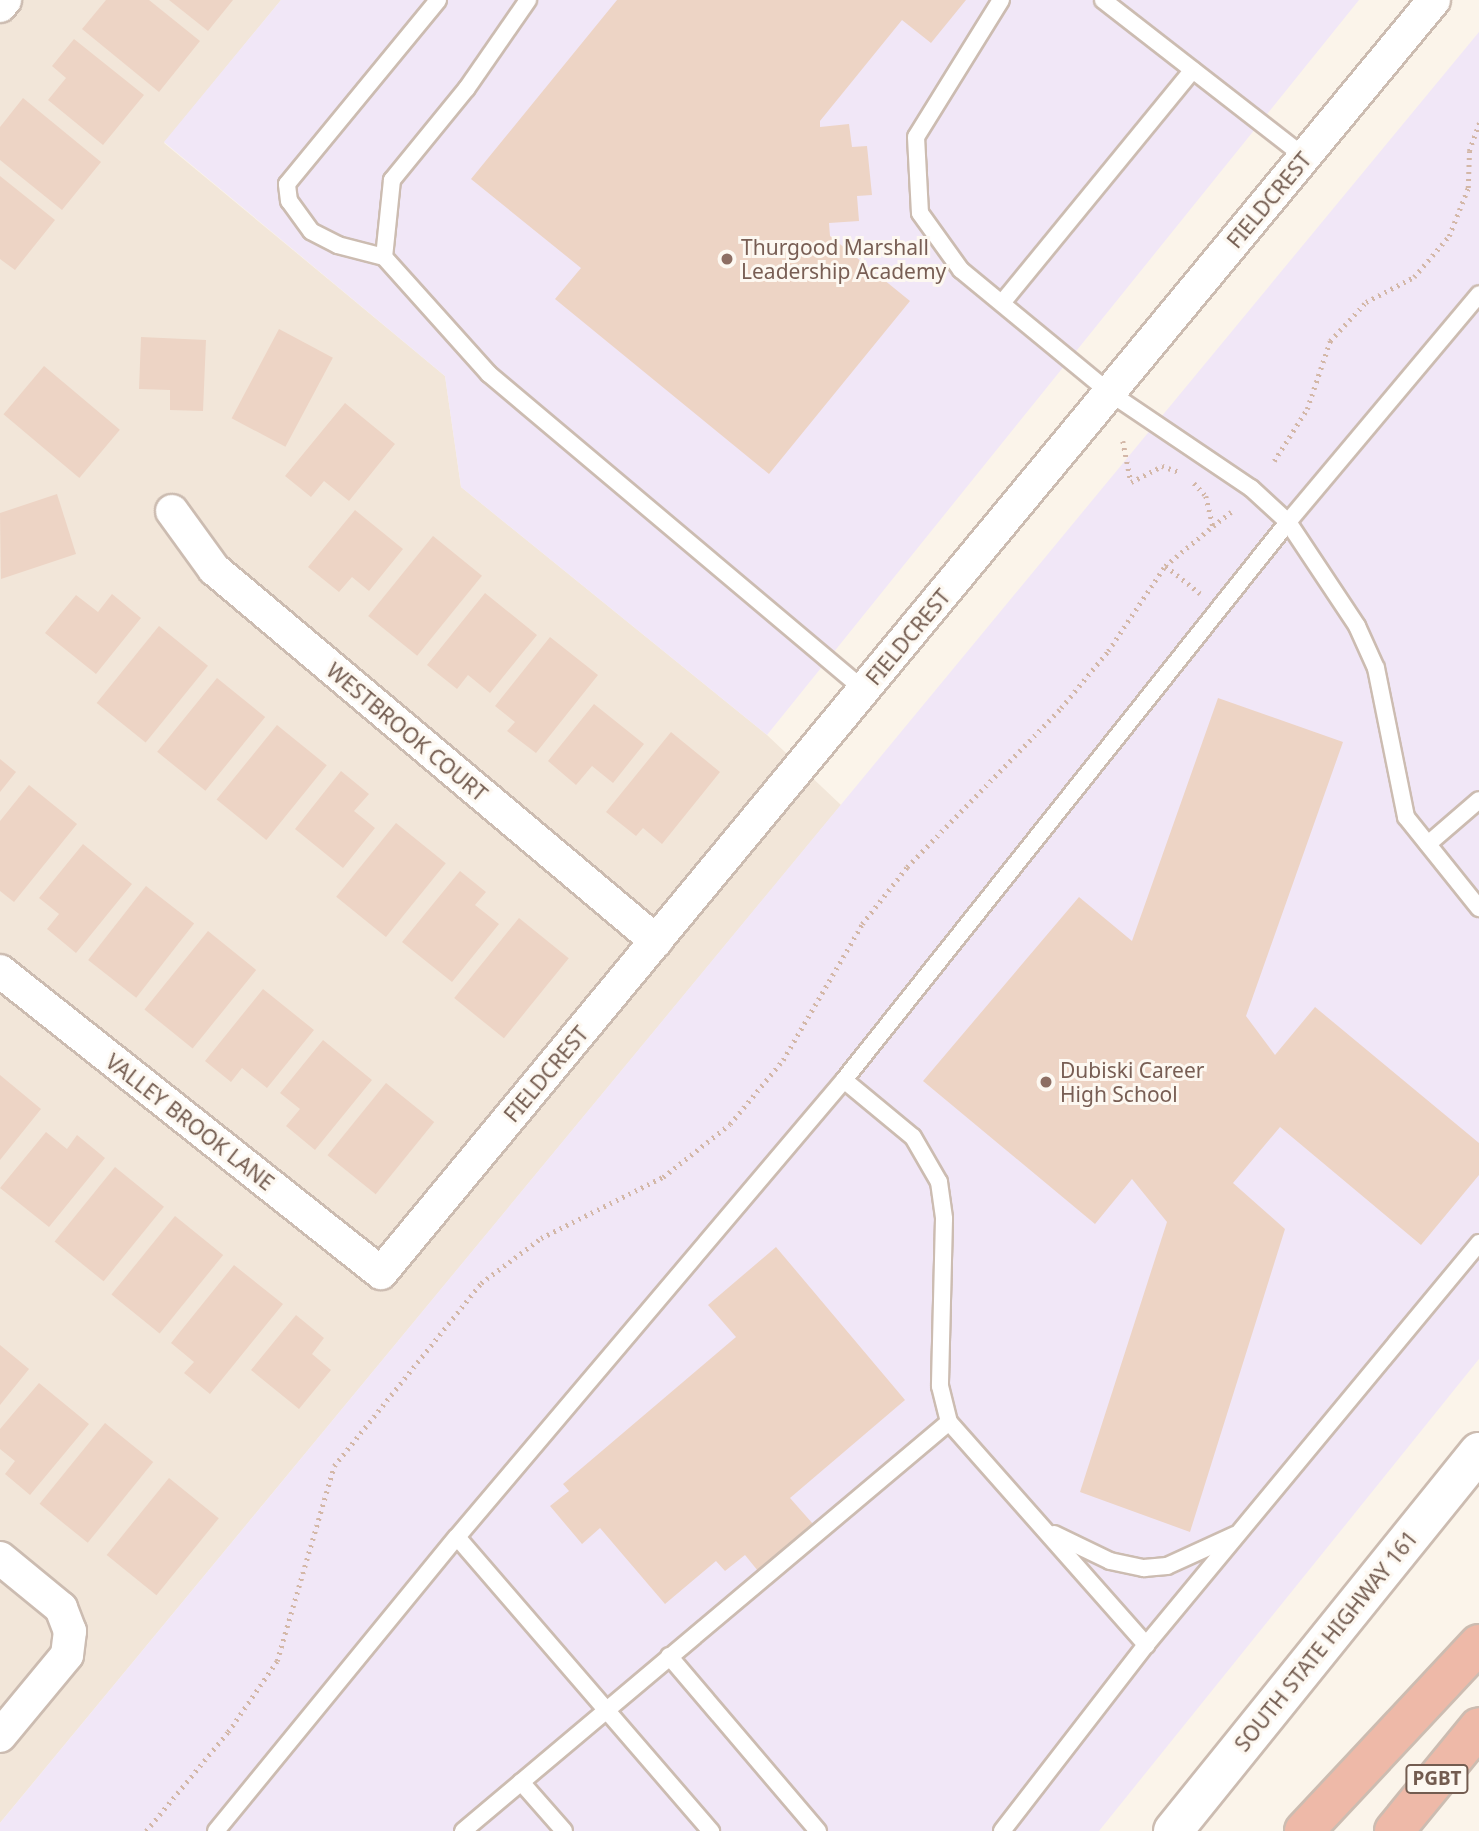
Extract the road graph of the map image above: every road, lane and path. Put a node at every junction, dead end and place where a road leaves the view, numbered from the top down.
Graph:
1 (5, 0) edge
2 (438, 0) edge
3 (528, 0) edge
4 (1001, 0) edge
5 (1103, 0) edge
6 (1434, 0) edge
7 (0, 6) edge
8 (1193, 70) junction
9 (1479, 123) edge
10 (1305, 157) junction
11 (384, 257) junction
12 (1479, 294) edge
13 (1002, 303) junction
14 (1110, 393) junction
15 (1123, 441) dead end
16 (1274, 461) dead end
17 (172, 511) dead end
18 (1231, 512) dead end
19 (1288, 522) junction
20 (1213, 526) junction
21 (1165, 566) junction
22 (1206, 599) dead end
23 (864, 690) junction
24 (1479, 800) edge
25 (1427, 844) junction
26 (1479, 908) edge
27 (656, 941) junction
28 (0, 971) edge
29 (844, 1080) junction
30 (1479, 1243) edge
31 (381, 1273) joint
32 (949, 1422) junction
33 (1479, 1452) edge
34 (1045, 1530) junction
35 (1240, 1532) junction
36 (457, 1536) junction
37 (0, 1558) edge
38 (1479, 1644) edge
39 (1146, 1645) junction
40 (669, 1656) junction
41 (607, 1708) junction
42 (1479, 1727) edge
43 (0, 1736) edge
44 (521, 1782) junction
45 (146, 1831) edge
46 (216, 1831) edge
47 (463, 1831) edge
48 (564, 1831) edge
49 (712, 1831) edge
50 (818, 1831) edge
51 (1002, 1831) edge
52 (1173, 1831) edge
53 (1304, 1831) edge
54 (1394, 1831) edge

1 - 7 street
2 - 11 lane
3 - 11 lane
4 - 13 lane
5 - 8 lane
6 - 10 street, FIELDCREST
8 - 10 lane
8 - 13 lane
9 - 16 path
10 - 14 street, FIELDCREST
11 - 23 lane
12 - 19 lane
13 - 14 lane
14 - 19 lane
14 - 23 street, FIELDCREST
15 - 20 path
17 - 27 street, WESTBROOK COURT
18 - 20 path
19 - 25 lane
19 - 29 lane
20 - 21 path
21 - 22 path
21 - 45 path
23 - 27 street, FIELDCREST
24 - 25 lane
25 - 26 lane
27 - 31 street, FIELDCREST
28 - 31 street, VALLEY BROOK LANE
29 - 32 lane
29 - 36 lane
30 - 35 lane
32 - 34 lane
32 - 40 lane
33 - 52 main road, SOUTH STATE HIGHWAY 161
34 - 35 lane
34 - 39 lane
35 - 39 lane
36 - 41 lane
36 - 46 lane
37 - 43 street
38 - 53 highway
39 - 51 lane
40 - 41 lane
40 - 50 lane
41 - 44 lane
41 - 49 lane
42 - 54 highway, PGBT
44 - 47 lane
44 - 48 lane

